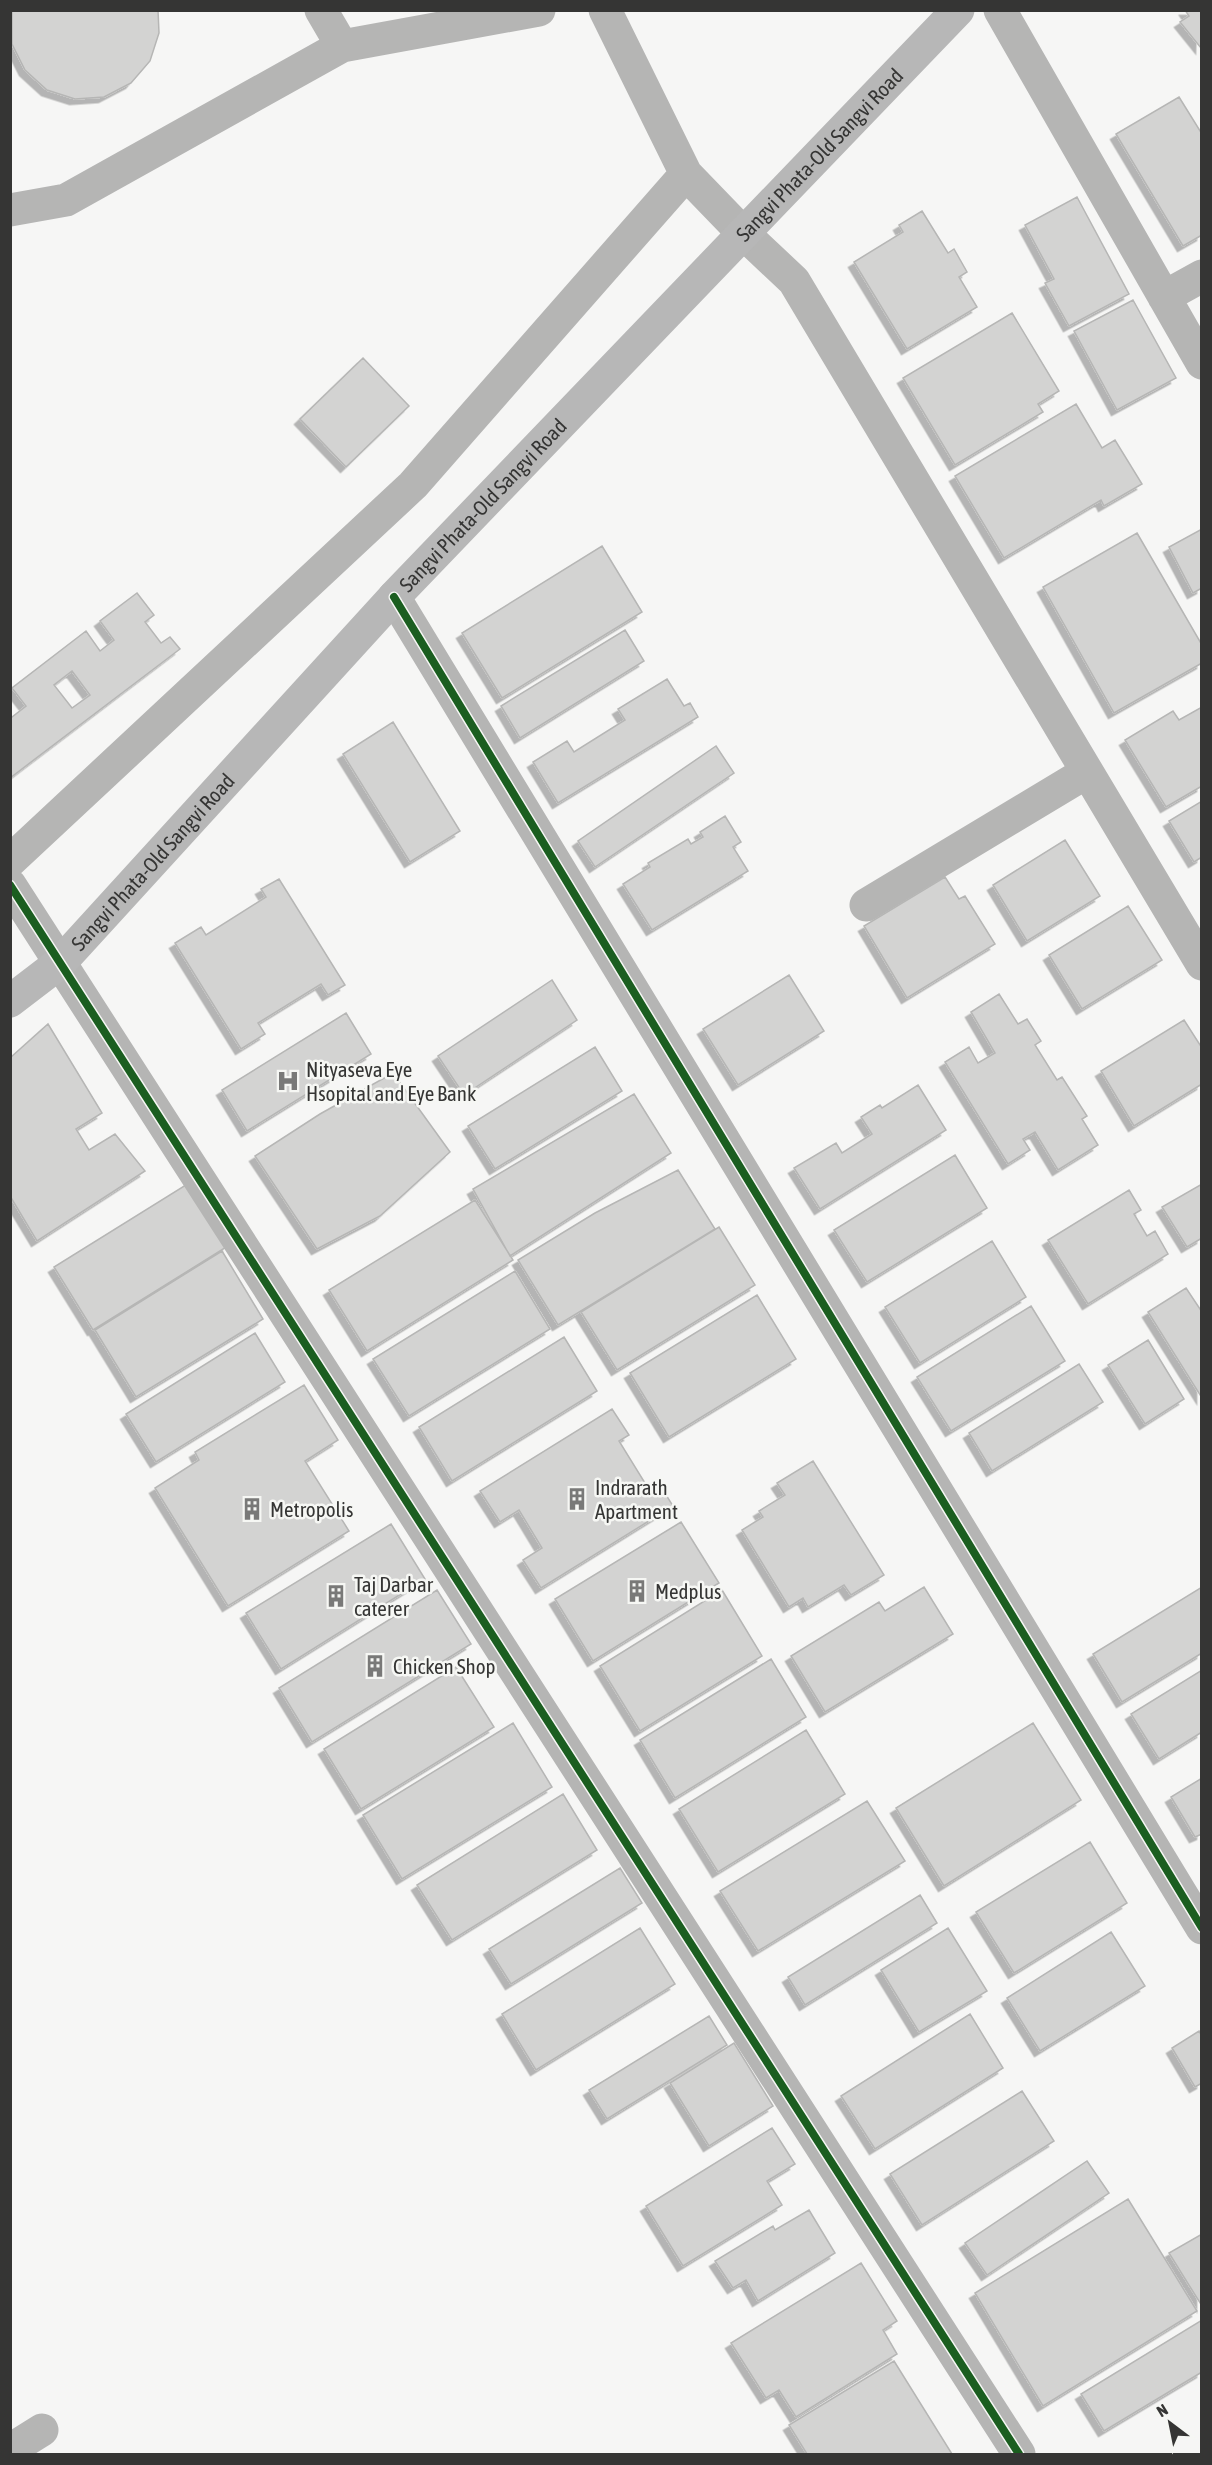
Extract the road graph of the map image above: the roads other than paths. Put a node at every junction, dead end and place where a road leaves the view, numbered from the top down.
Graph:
1 (321, 10) edge
2 (539, 10) edge
3 (605, 10) edge
4 (958, 10) edge
5 (1000, 10) edge
6 (342, 46) junction
7 (686, 174) junction
8 (10, 210) edge
9 (742, 232) junction
10 (1202, 276) edge
11 (1164, 297) junction
12 (1202, 363) edge
13 (394, 597) junction
14 (1087, 772) junction
15 (10, 861) edge
16 (10, 885) edge
17 (866, 905) dead end
18 (61, 962) junction
19 (1202, 964) edge
20 (10, 1001) edge
21 (1202, 1928) edge
22 (42, 2430) dead end
23 (10, 2450) edge
24 (1019, 2454) edge

1 - 6 street
2 - 6 street
3 - 7 street
4 - 9 main road, Sangvi Phata-Old Sangvi Road
5 - 11 street
6 - 8 street
7 - 9 street
7 - 15 street
9 - 13 main road, Sangvi Phata-Old Sangvi Road
9 - 14 street
10 - 11 street
11 - 12 street
13 - 18 main road, Sangvi Phata-Old Sangvi Road
13 - 21 street
14 - 17 street
14 - 19 street
16 - 18 street
18 - 20 main road, Sangvi Phata-Old Sangvi Road
18 - 24 street
22 - 23 street

